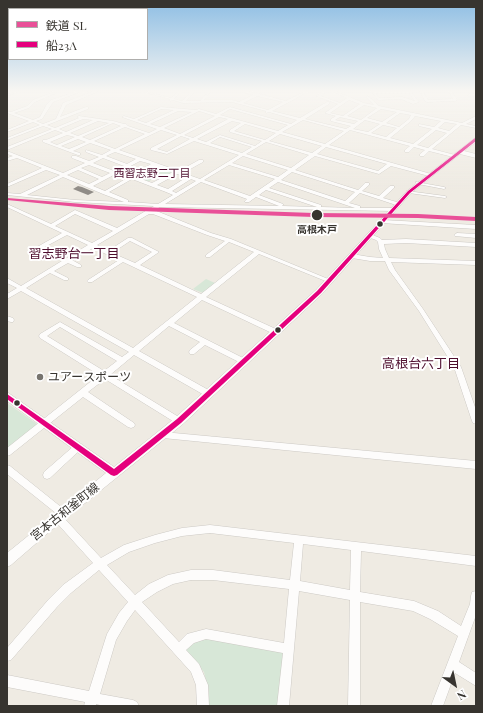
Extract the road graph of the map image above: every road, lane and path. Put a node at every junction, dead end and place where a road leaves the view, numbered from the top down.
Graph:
1 (24, 124) edge
2 (67, 124) edge
3 (87, 124) edge
4 (108, 124) edge
5 (119, 124) edge
6 (128, 124) edge
7 (146, 124) edge
8 (170, 124) edge
9 (200, 124) edge
10 (222, 124) edge
11 (242, 124) edge
12 (249, 124) edge
13 (264, 124) edge
14 (327, 124) edge
15 (341, 124) edge
16 (358, 124) edge
17 (381, 124) edge
18 (387, 124) edge
19 (405, 124) edge
20 (439, 124) edge
21 (462, 124) edge
22 (463, 124) edge
23 (44, 125) joint
24 (292, 125) edge
25 (420, 125) dead end
26 (124, 126) junction
27 (259, 127) junction
28 (476, 127) edge
29 (400, 128) junction
30 (434, 128) junction
31 (55, 129) junction
32 (160, 129) junction
33 (351, 129) junction
34 (254, 130) dead end
35 (284, 130) junction
36 (7, 131) edge
37 (249, 132) dead end
38 (450, 132) junction
39 (66, 133) junction
40 (279, 133) junction
41 (148, 134) junction
42 (368, 134) junction
43 (180, 135) junction
44 (245, 135) junction
45 (79, 137) junction
46 (34, 138) junction
47 (194, 139) junction
48 (386, 139) junction
49 (476, 139) edge
50 (7, 140) edge
51 (90, 141) junction
52 (265, 141) junction
53 (46, 142) junction
54 (206, 143) junction
55 (58, 146) junction
56 (326, 146) junction
57 (413, 146) junction
58 (255, 147) junction
59 (7, 149) edge
60 (115, 150) junction
61 (428, 150) junction
62 (69, 151) junction
63 (88, 151) dead end
64 (407, 151) dead end
65 (7, 152) edge
66 (242, 155) junction
67 (314, 155) junction
68 (422, 155) dead end
69 (453, 155) junction
70 (17, 156) junction
71 (102, 156) junction
72 (476, 156) edge
73 (140, 159) junction
74 (7, 160) edge
75 (201, 161) dead end
76 (89, 163) junction
77 (229, 163) junction
78 (155, 164) junction
79 (390, 164) junction
80 (128, 166) junction
81 (46, 168) junction
82 (77, 168) junction
83 (291, 170) junction
84 (114, 172) junction
85 (178, 173) junction
86 (63, 175) junction
87 (429, 175) junction
88 (191, 177) junction
89 (131, 178) junction
90 (103, 179) junction
91 (200, 180) junction
92 (277, 180) junction
93 (367, 184) dead end
94 (418, 184) junction
95 (7, 186) edge
96 (89, 186) junction
97 (152, 186) junction
98 (392, 187) dead end
99 (266, 188) junction
100 (444, 188) dead end
101 (168, 191) junction
102 (359, 191) junction
103 (409, 192) junction
104 (105, 193) junction
105 (7, 194) edge
106 (176, 194) junction
107 (20, 196) junction
108 (252, 197) junction
109 (445, 197) dead end
110 (380, 198) junction
111 (346, 203) junction
112 (132, 204) junction
113 (398, 204) junction
114 (7, 205) edge
115 (158, 205) junction
116 (238, 206) junction
117 (286, 207) junction
118 (327, 208) junction
119 (16, 209) junction
120 (365, 209) junction
121 (392, 210) junction
122 (148, 212) junction
123 (7, 213) edge
124 (382, 222) junction
125 (50, 226) junction
126 (476, 227) edge
127 (116, 230) junction
128 (67, 233) junction
129 (457, 235) dead end
130 (370, 236) junction
131 (476, 236) edge
132 (229, 240) junction
133 (381, 242) junction
134 (476, 245) edge
135 (92, 246) junction
136 (39, 248) dead end
137 (258, 252) junction
138 (108, 253) junction
139 (208, 256) dead end
140 (352, 256) junction
141 (387, 258) junction
142 (67, 260) junction
143 (123, 260) junction
144 (476, 263) edge
145 (79, 266) dead end
146 (135, 266) junction
147 (50, 271) junction
148 (66, 279) dead end
149 (7, 280) edge
150 (90, 281) dead end
151 (330, 281) junction
152 (21, 288) junction
153 (7, 296) edge
154 (202, 297) junction
155 (170, 324) junction
156 (276, 332) junction
157 (204, 342) junction
158 (135, 352) junction
159 (192, 352) dead end
160 (123, 361) junction
161 (243, 362) junction
162 (105, 375) junction
163 (83, 393) junction
164 (209, 394) junction
165 (7, 396) edge
166 (179, 421) junction
167 (476, 421) edge
168 (45, 423) junction
169 (131, 424) dead end
170 (163, 435) junction
171 (78, 447) junction
172 (7, 453) edge
173 (476, 465) edge
174 (7, 469) edge
175 (114, 473) junction
176 (47, 475) dead end
177 (60, 516) junction
178 (299, 539) junction
179 (356, 546) junction
180 (7, 561) edge
181 (476, 561) edge
182 (100, 563) junction
183 (294, 585) junction
184 (356, 596) junction
185 (476, 596) edge
186 (135, 601) junction
187 (464, 634) junction
188 (288, 649) junction
189 (178, 650) junction
190 (8, 654) edge
191 (453, 665) junction
192 (476, 680) edge
193 (7, 681) edge
194 (91, 702) edge
195 (133, 706) edge
196 (203, 706) edge
197 (283, 706) edge
198 (354, 706) edge
199 (437, 706) edge

1 - 36 street
2 - 31 street
3 - 39 street
4 - 45 street
5 - 26 street
6 - 26 street
7 - 32 street
8 - 32 street
9 - 43 street
10 - 47 street
11 - 44 street
12 - 27 street
13 - 35 street
14 - 33 street
15 - 33 street
16 - 33 street
17 - 42 street
18 - 29 street
19 - 29 street
20 - 30 street
21 - 38 street
22 - 28 street
23 - 31 street
23 - 50 street
24 - 35 street
25 - 30 street
26 - 41 street
26 - 51 street
27 - 34 street
27 - 40 street
29 - 48 street
30 - 38 street
30 - 57 street
31 - 39 street
31 - 46 street
32 - 41 street
32 - 43 street
33 - 42 street
33 - 56 street
35 - 40 street
37 - 44 street
38 - 61 street
39 - 45 street
39 - 53 street
40 - 52 street
40 - 56 street
41 - 60 street
42 - 48 street
43 - 47 street
43 - 47 street
44 - 52 street
45 - 51 street
45 - 55 street
46 - 53 street
46 - 59 street
47 - 54 street
48 - 57 street
49 - 69 street, 宮本古和釜町線
51 - 60 street
51 - 62 street
52 - 58 street
52 - 67 street
53 - 55 street
54 - 58 street
54 - 66 street
55 - 62 street
56 - 67 street
56 - 79 street
57 - 61 street
57 - 64 street
58 - 66 street
60 - 71 street
60 - 73 street
61 - 68 street
61 - 69 street
62 - 76 street
63 - 71 street
65 - 70 street
66 - 77 street
66 - 83 street
67 - 79 street
67 - 83 street
69 - 72 street
69 - 87 street, 宮本古和釜町線
70 - 74 street
70 - 81 street
71 - 76 street
71 - 80 street
73 - 78 street
73 - 80 street
75 - 85 street
76 - 82 street
76 - 84 street
77 - 91 street
77 - 92 street
78 - 85 street
78 - 89 street
79 - 87 street
80 - 84 street
81 - 86 street
81 - 95 street
82 - 86 street
82 - 90 street
83 - 92 street
83 - 102 street
84 - 90 street
85 - 88 street
85 - 97 street
86 - 96 street
86 - 107 street
87 - 94 street, 宮本古和釜町線
88 - 91 street
88 - 101 street
89 - 97 street
89 - 104 street
90 - 96 street
91 - 106 street
91 - 108 street
92 - 99 street
92 - 111 street
93 - 102 street
94 - 100 street
94 - 103 street, 宮本古和釜町線
96 - 104 street
97 - 101 street
98 - 110 street
99 - 108 street
99 - 118 street
101 - 106 street
102 - 110 street
102 - 111 street
103 - 109 street
103 - 113 street, 宮本古和釜町線
104 - 112 street
105 - 107 street
106 - 115 street
107 - 112 street
108 - 116 street
108 - 117 street
110 - 113 street
111 - 120 street
112 - 115 street
113 - 121 street, 宮本古和釜町線
114 - 119 street
115 - 116 street
115 - 122 street
116 - 117 street
117 - 118 street
118 - 120 street
119 - 123 street
119 - 125 street
120 - 121 street
121 - 124 street, 宮本古和釜町線
122 - 127 street
122 - 132 street
124 - 126 street
124 - 130 street, 宮本古和釜町線
125 - 127 street
125 - 128 street
127 - 135 street
128 - 135 street
128 - 136 street
129 - 131 street
130 - 133 street
130 - 140 street, 宮本古和釜町線
132 - 137 street
132 - 139 street
133 - 134 street
133 - 141 street
135 - 138 street
135 - 142 street
137 - 151 street
137 - 154 street
138 - 143 street
138 - 146 street
140 - 141 street
140 - 151 street, 宮本古和釜町線
141 - 144 street
141 - 167 street
142 - 145 street
142 - 147 street
143 - 146 street
143 - 150 street
146 - 154 street
147 - 148 street
147 - 152 street
149 - 152 street
151 - 156 street, 宮本古和釜町線
152 - 153 street
152 - 158 street
154 - 155 street
154 - 156 street
155 - 157 street
155 - 158 street
156 - 161 street, 宮本古和釜町線
157 - 159 street
157 - 161 street
158 - 160 street
158 - 164 street
160 - 162 street
160 - 162 street
161 - 164 street, 宮本古和釜町線
162 - 163 street
162 - 166 street
163 - 168 street
163 - 169 street
164 - 166 street, 宮本古和釜町線
165 - 168 street
166 - 170 street, 宮本古和釜町線
168 - 171 street
168 - 172 street
170 - 173 street
170 - 175 street, 宮本古和釜町線
171 - 175 street
171 - 176 street
174 - 177 street
175 - 177 street, 宮本古和釜町線
177 - 180 street, 宮本古和釜町線
177 - 182 street
178 - 179 street
178 - 182 street
178 - 183 street
179 - 181 street
179 - 184 street
182 - 186 street
182 - 190 street
183 - 184 street
183 - 186 street
183 - 188 street
184 - 187 street
184 - 198 street
185 - 187 street
186 - 189 street
186 - 194 street
187 - 191 street
188 - 189 street
188 - 197 street
189 - 196 street
191 - 192 street
191 - 199 street
193 - 194 street
194 - 195 street

